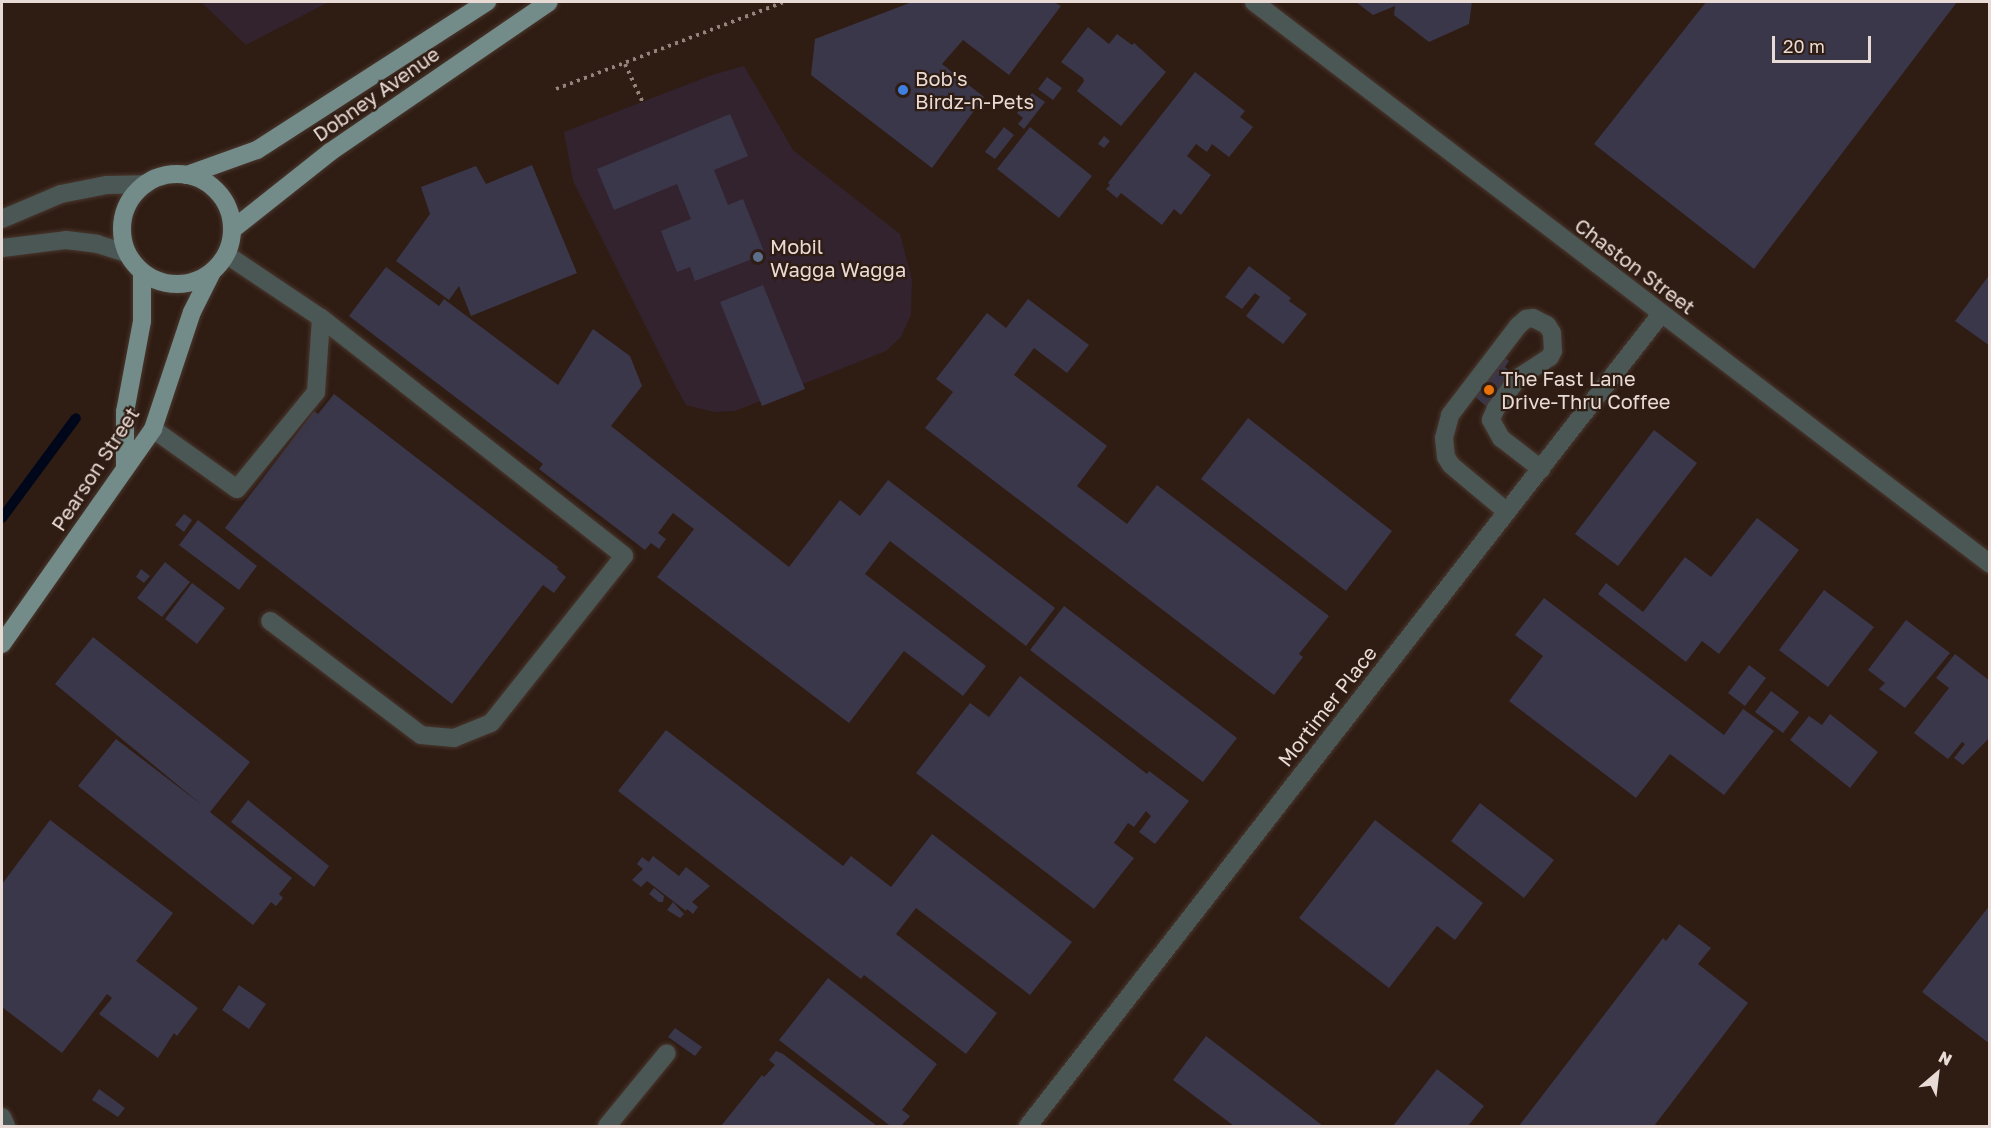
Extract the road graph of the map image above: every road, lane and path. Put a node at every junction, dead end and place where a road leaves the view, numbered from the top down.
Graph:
1 (486, 2) edge
2 (549, 2) edge
3 (784, 2) edge
4 (1254, 2) edge
5 (625, 64) junction
6 (556, 89) dead end
7 (642, 103) dead end
8 (187, 175) junction
9 (146, 184) junction
10 (2, 219) edge
11 (232, 228) junction
12 (2, 248) edge
13 (127, 253) junction
14 (226, 255) junction
15 (142, 272) junction
16 (212, 272) junction
17 (1661, 314) junction
18 (321, 318) junction
19 (153, 429) junction
20 (125, 466) junction
21 (1541, 469) junction
22 (1507, 512) junction
23 (1989, 564) edge
24 (270, 621) dead end
25 (2, 644) edge
26 (666, 1053) dead end
27 (2, 1117) edge
28 (6, 1126) edge
29 (607, 1126) edge
30 (1028, 1126) edge

1 - 8 main road, Dobney Avenue
2 - 11 main road, Dobney Avenue
3 - 5 path
4 - 17 street, Chaston Street
5 - 6 path
5 - 7 path
8 - 9 main road
8 - 11 main road
9 - 10 street
9 - 13 main road
11 - 14 main road
12 - 13 street
13 - 15 main road
14 - 16 main road
14 - 18 street
15 - 16 main road
15 - 20 main road
16 - 19 main road, Pearson Street
17 - 21 street, Mortimer Place
17 - 23 street, Chaston Street
18 - 19 street
18 - 24 street
19 - 20 main road, Pearson Street
20 - 25 main road, Pearson Street
21 - 22 street, Mortimer Place
21 - 22 street
22 - 30 street, Mortimer Place
26 - 29 street
27 - 28 street

